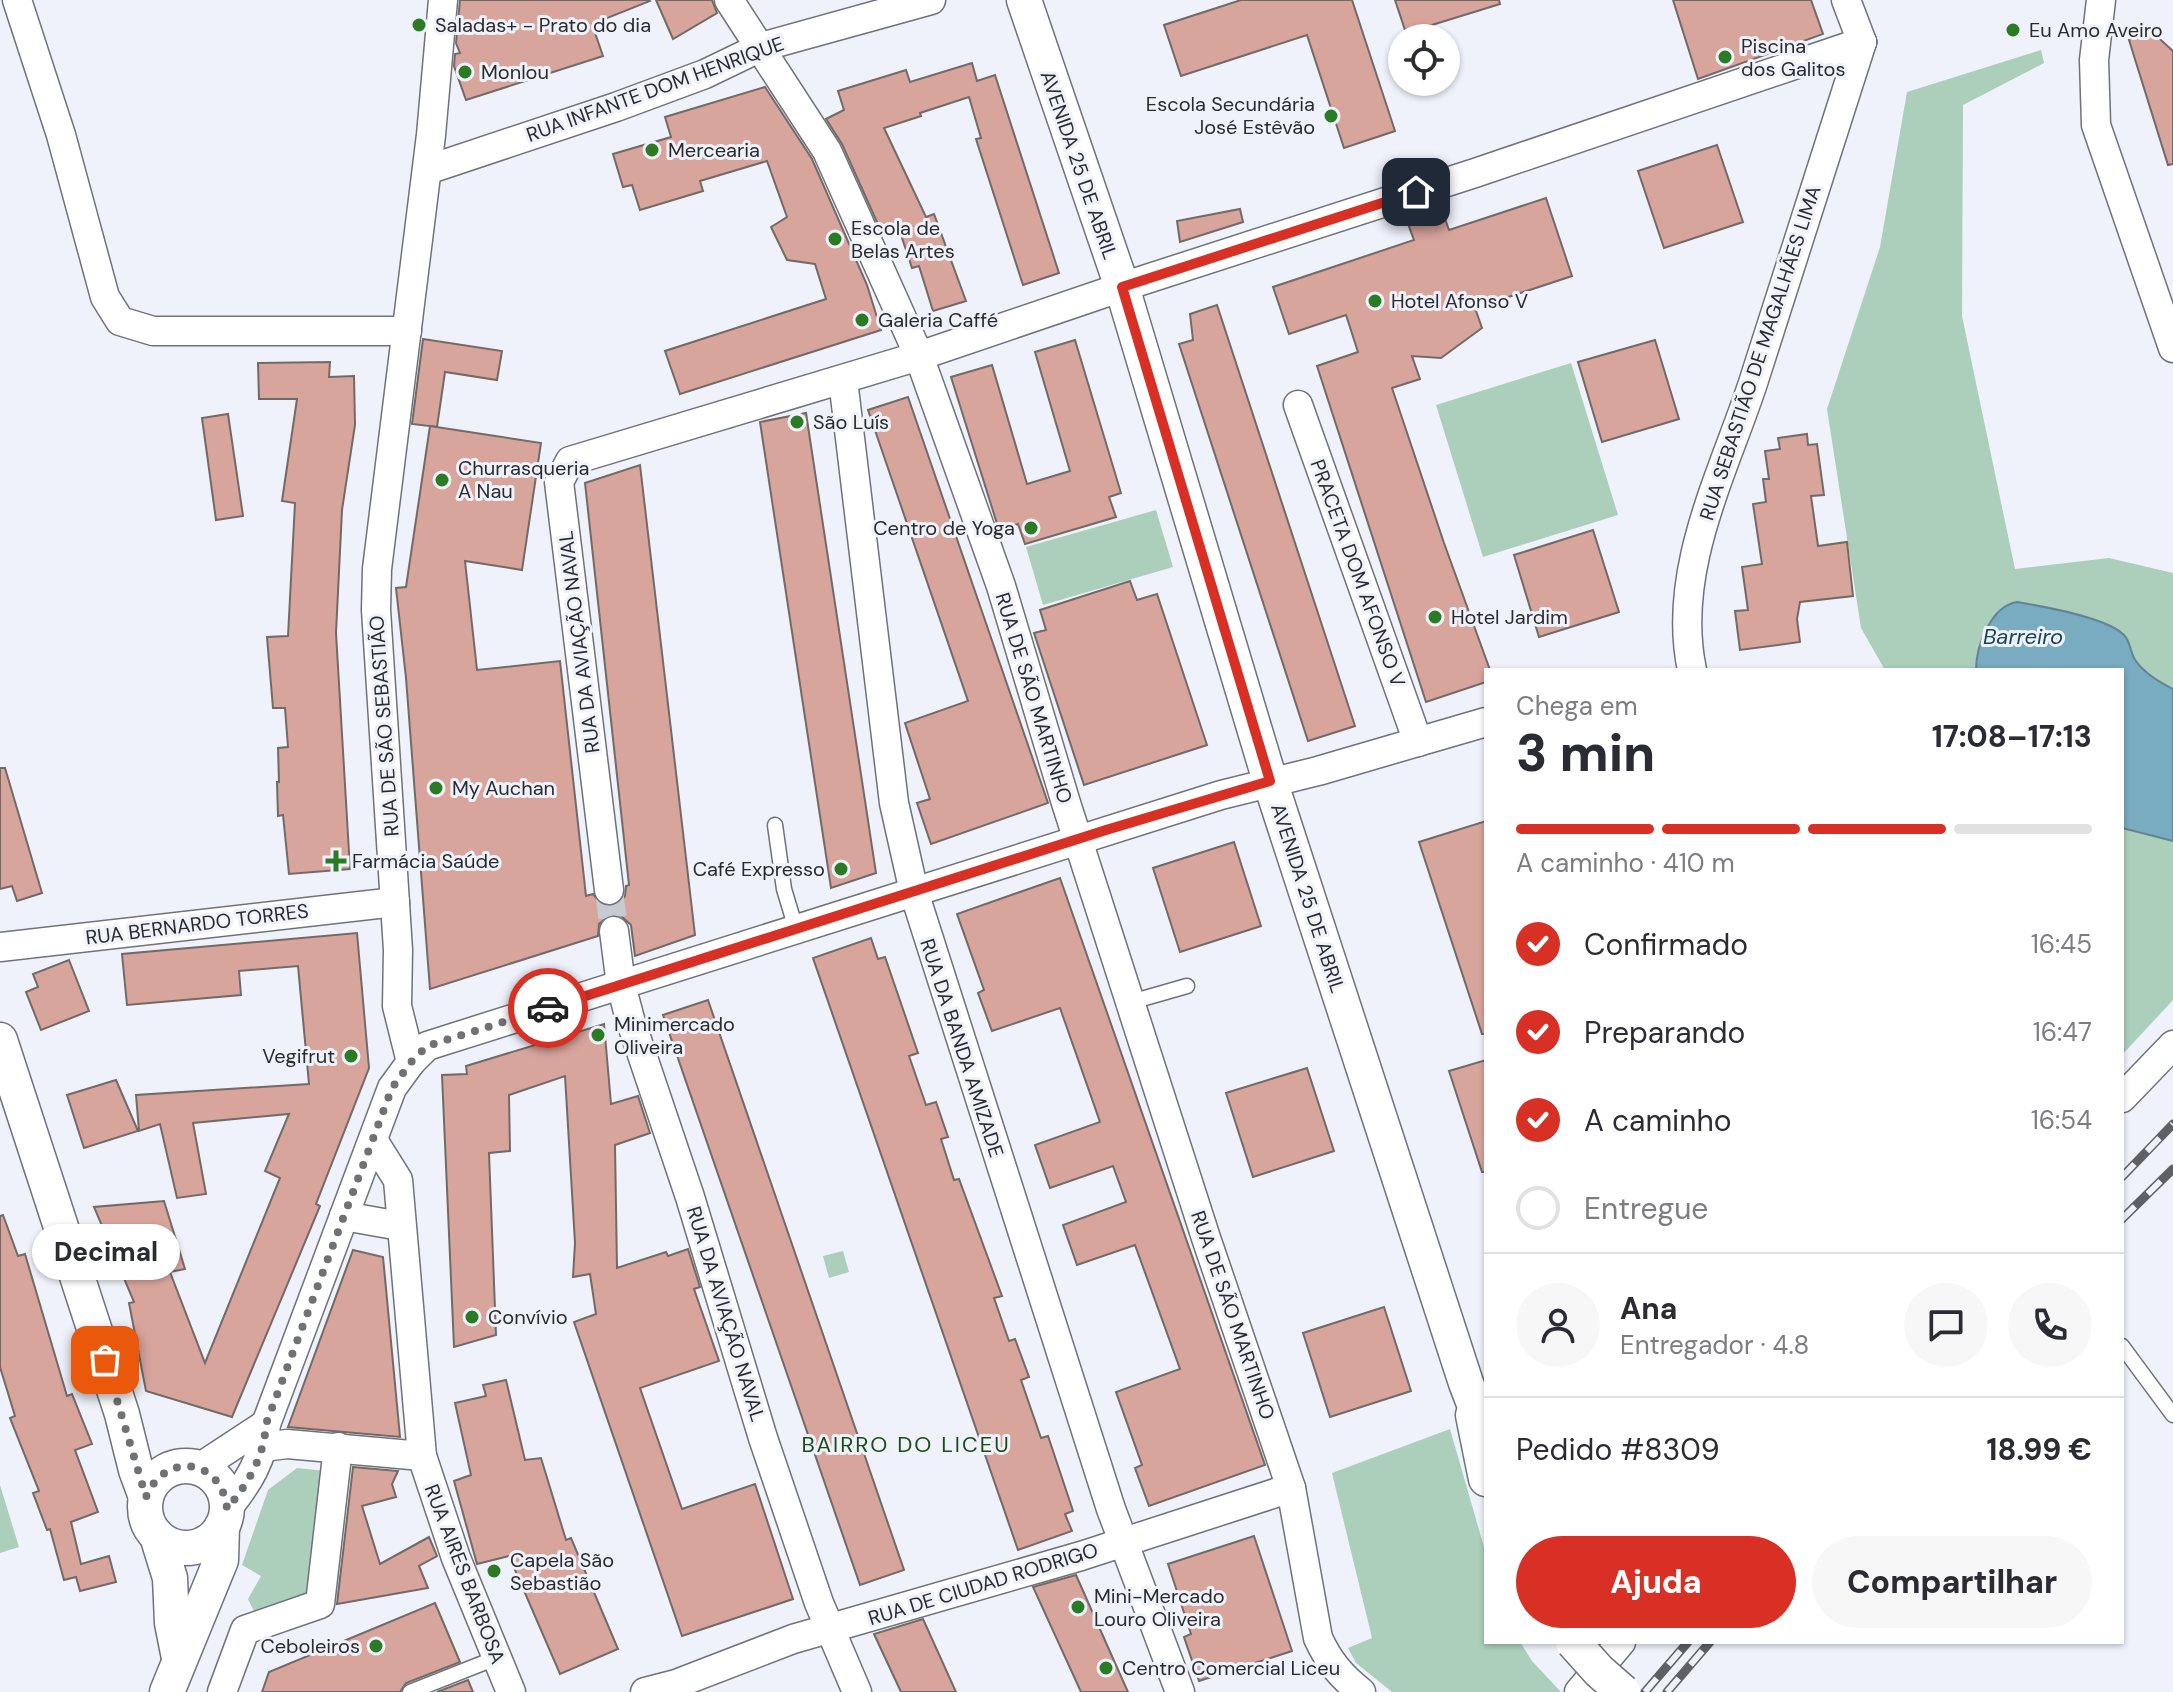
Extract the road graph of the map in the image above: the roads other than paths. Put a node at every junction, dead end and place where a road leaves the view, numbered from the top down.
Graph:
1 (17, 0) edge
2 (443, 0) edge
3 (729, 0) edge
4 (931, 0) edge
5 (1024, 0) edge
6 (1846, 0) edge
7 (2101, 0) edge
8 (1862, 42) junction
9 (761, 47) junction
10 (427, 170) junction
11 (1122, 287) junction
12 (407, 331) junction
13 (2173, 348) edge
14 (919, 356) junction
15 (843, 380) junction
16 (1298, 405) dead end
17 (1687, 668) edge
18 (1484, 723) edge
19 (1418, 742) junction
20 (1270, 781) junction
21 (775, 825) dead end
22 (1077, 839) junction
23 (609, 890) tunnel mouth
24 (914, 892) junction
25 (395, 902) junction
26 (796, 929) junction
27 (614, 931) tunnel mouth
28 (0, 947) edge
29 (621, 985) junction
30 (1187, 986) dead end
31 (1131, 1002) junction
32 (0, 1040) edge
33 (2173, 1045) edge
34 (411, 1062) junction
35 (2124, 1096) edge
36 (373, 1140) junction
37 (344, 1216) junction
38 (400, 1226) junction
39 (2124, 1349) edge
40 (1466, 1383) junction
41 (122, 1414) junction
42 (2173, 1415) edge
43 (1484, 1430) edge
44 (265, 1436) junction
45 (338, 1447) junction
46 (422, 1456) junction
47 (191, 1468) junction
48 (1484, 1469) edge
49 (1291, 1488) junction
50 (146, 1497) junction
51 (224, 1518) junction
52 (157, 1536) junction
53 (1122, 1541) junction
54 (829, 1630) junction
55 (1548, 1644) edge
56 (1575, 1644) edge
57 (1619, 1644) edge
58 (179, 1658) junction
59 (496, 1658) junction
60 (678, 1688) edge
61 (167, 1692) edge
62 (222, 1692) edge
63 (410, 1692) edge
64 (511, 1692) edge
65 (645, 1692) edge
66 (857, 1692) edge
67 (1180, 1692) edge
68 (1361, 1692) edge
69 (1579, 1692) edge
70 (1590, 1692) edge
71 (1623, 1692) edge

1 - 12 street
2 - 10 street, RUA DE SÃO SEBASTIÃO
3 - 9 street, RUA DE SÃO MARTINHO
4 - 9 street, RUA INFANTE DOM HENRIQUE
5 - 11 street, AVENIDA 25 DE ABRIL
6 - 8 street
7 - 13 street
8 - 11 street, RUA DA AVIAÇÃO NAVAL
8 - 17 street, RUA SEBASTIÃO DE MAGALHÃES LIMA
9 - 10 street, RUA INFANTE DOM HENRIQUE
9 - 14 street, RUA DE SÃO MARTINHO
10 - 12 street, RUA DE SÃO SEBASTIÃO
11 - 14 street, RUA DA AVIAÇÃO NAVAL
11 - 20 street, AVENIDA 25 DE ABRIL
12 - 25 street, RUA DE SÃO SEBASTIÃO
14 - 15 street, RUA DA AVIAÇÃO NAVAL
14 - 22 street, RUA DE SÃO MARTINHO
15 - 23 street, RUA DA AVIAÇÃO NAVAL
15 - 24 street, RUA DA BANDA AMIZADE
16 - 19 street, PRACETA DOM AFONSO V
18 - 19 street
19 - 20 street
20 - 22 street
20 - 40 street, AVENIDA 25 DE ABRIL
21 - 26 lane
22 - 24 street
22 - 31 street, RUA DE SÃO MARTINHO
24 - 26 street
24 - 53 street, RUA DA BANDA AMIZADE
25 - 28 street, RUA BERNARDO TORRES
25 - 34 street, RUA DE SÃO SEBASTIÃO
26 - 29 street
27 - 29 street, RUA DA AVIAÇÃO NAVAL
29 - 34 street
29 - 54 street, RUA DA AVIAÇÃO NAVAL
30 - 31 lane
31 - 49 street, RUA DE SÃO MARTINHO
32 - 41 street
33 - 35 street
34 - 36 street
36 - 37 street
36 - 38 street, RUA AIRES BARBOSA
37 - 38 street
37 - 44 street
38 - 46 street, RUA AIRES BARBOSA
39 - 42 lane
40 - 43 street, AVENIDA 25 DE ABRIL
40 - 48 street, AVENIDA 25 DE ABRIL
41 - 47 street
41 - 50 street
44 - 45 street
44 - 47 street
44 - 51 street
45 - 46 street
45 - 62 street
46 - 59 street, RUA AIRES BARBOSA
47 - 50 street
47 - 51 street
49 - 53 street, RUA DE CIUDAD RODRIGO
49 - 68 street, RUA DE SÃO MARTINHO
50 - 52 street
51 - 52 street
51 - 58 street
52 - 58 street
53 - 54 street, RUA DE CIUDAD RODRIGO
53 - 67 street, RUA DA BANDA AMIZADE
54 - 60 street, RUA DE CIUDAD RODRIGO
54 - 66 street, RUA DA AVIAÇÃO NAVAL
55 - 70 street
56 - 71 street, bridge
57 - 69 street
58 - 61 street
59 - 63 lane
59 - 64 street, RUA AIRES BARBOSA
60 - 65 street, RUA DE CIUDAD RODRIGO

